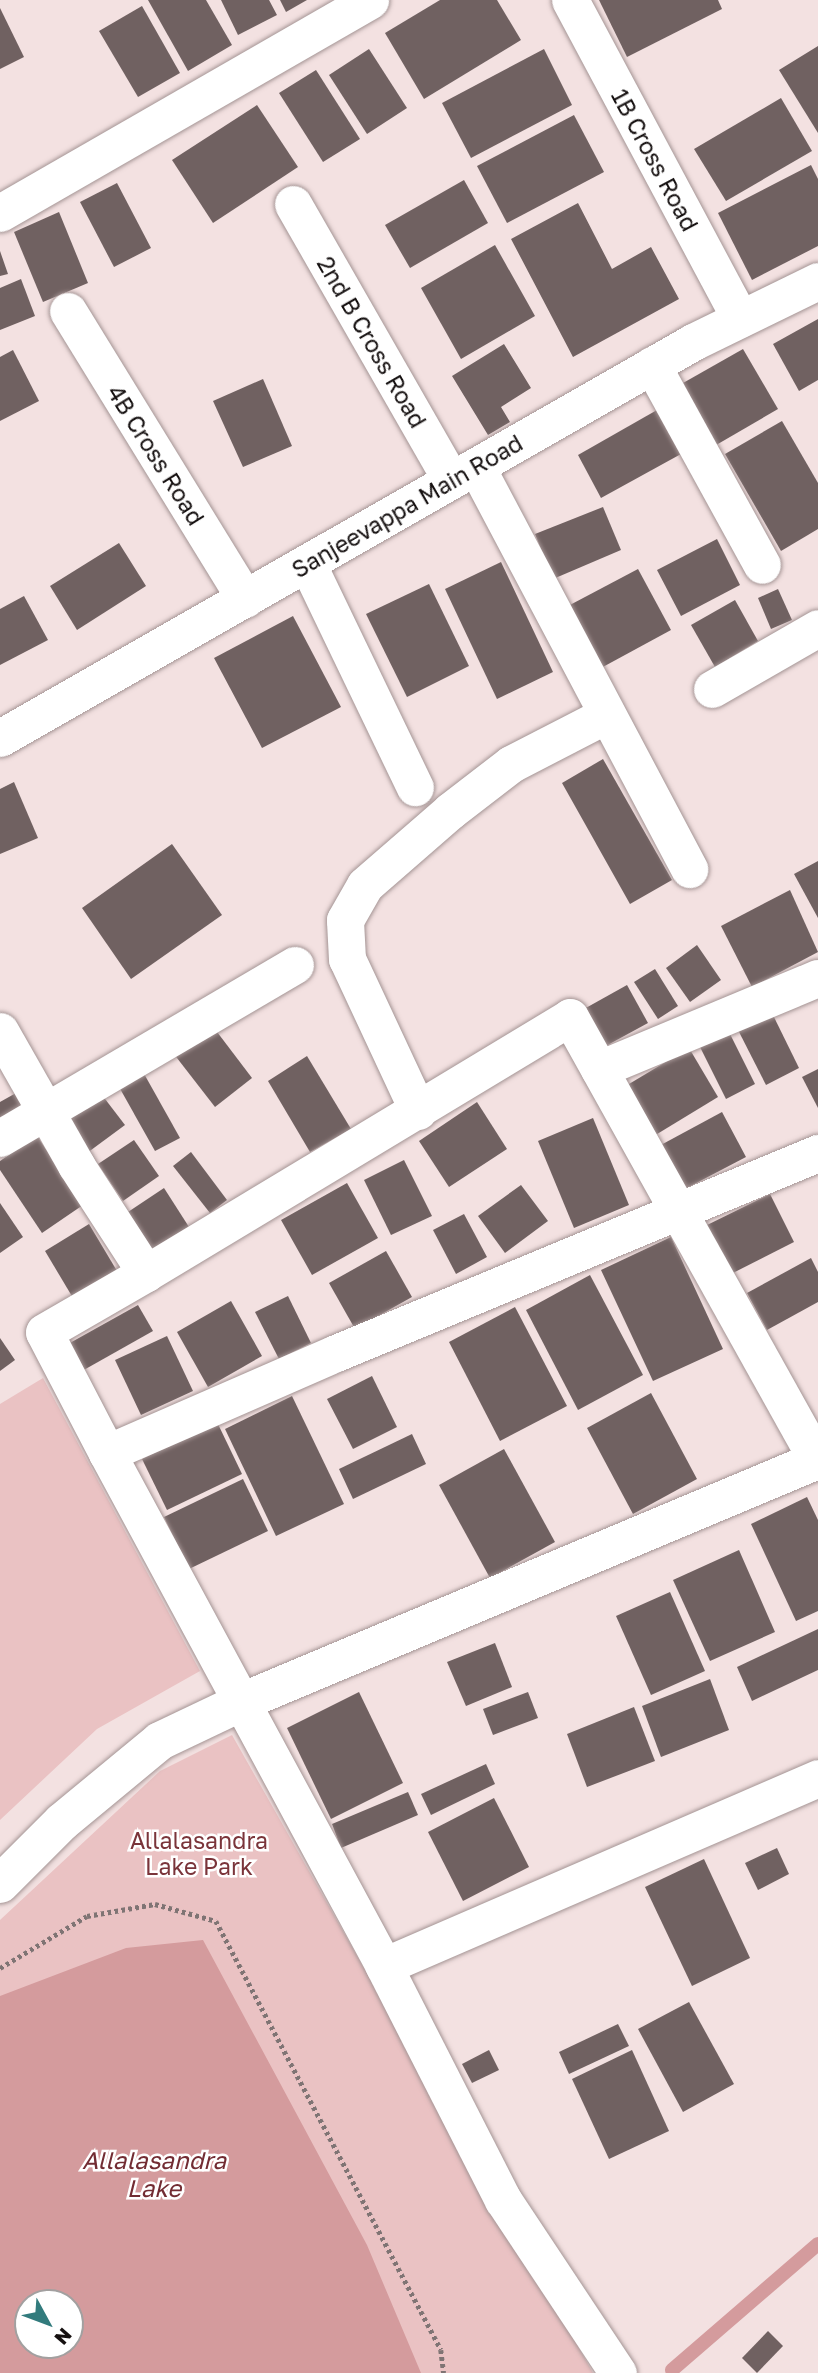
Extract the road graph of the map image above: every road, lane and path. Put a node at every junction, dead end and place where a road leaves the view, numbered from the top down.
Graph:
1 (370, 0) edge
2 (570, 0) edge
3 (293, 204) dead end
4 (0, 213) edge
5 (818, 281) edge
6 (68, 312) dead end
7 (740, 319) junction
8 (652, 365) junction
9 (464, 474) junction
10 (307, 563) junction
11 (762, 565) dead end
12 (245, 599) junction
13 (818, 628) edge
14 (712, 689) dead end
15 (604, 716) junction
16 (0, 738) edge
17 (415, 786) dead end
18 (689, 869) dead end
19 (295, 965) dead end
20 (818, 978) edge
21 (0, 1031) edge
22 (599, 1069) junction
23 (45, 1109) junction
24 (418, 1111) junction
25 (0, 1138) edge
26 (818, 1153) edge
27 (678, 1211) junction
28 (146, 1273) junction
29 (107, 1453) junction
30 (818, 1460) edge
31 (244, 1701) junction
32 (818, 1778) edge
33 (0, 1884) edge
34 (384, 1966) junction
35 (0, 1968) edge
36 (444, 2373) edge
37 (618, 2373) edge

1 - 4 street
2 - 7 street, 1B Cross Road
3 - 9 street, 2nd B Cross Road
5 - 7 street, Sanjeevappa Main Road
6 - 12 street, 4B Cross Road
7 - 8 street, Sanjeevappa Main Road
8 - 9 street, Sanjeevappa Main Road
8 - 11 street
9 - 10 street, Sanjeevappa Main Road
9 - 15 street, 2nd B Cross Road
10 - 12 street, Sanjeevappa Main Road
10 - 17 street
12 - 16 street, Sanjeevappa Main Road
13 - 14 street
15 - 18 street, 2nd B Cross Road
15 - 24 street
19 - 23 street
20 - 22 street
21 - 23 street
22 - 24 street
22 - 27 street
23 - 25 street
23 - 28 street
24 - 28 street
26 - 27 street
27 - 29 street
27 - 30 street
28 - 29 street
29 - 31 street
30 - 31 street
31 - 33 street
31 - 34 street
32 - 34 street
34 - 37 street
35 - 36 path

